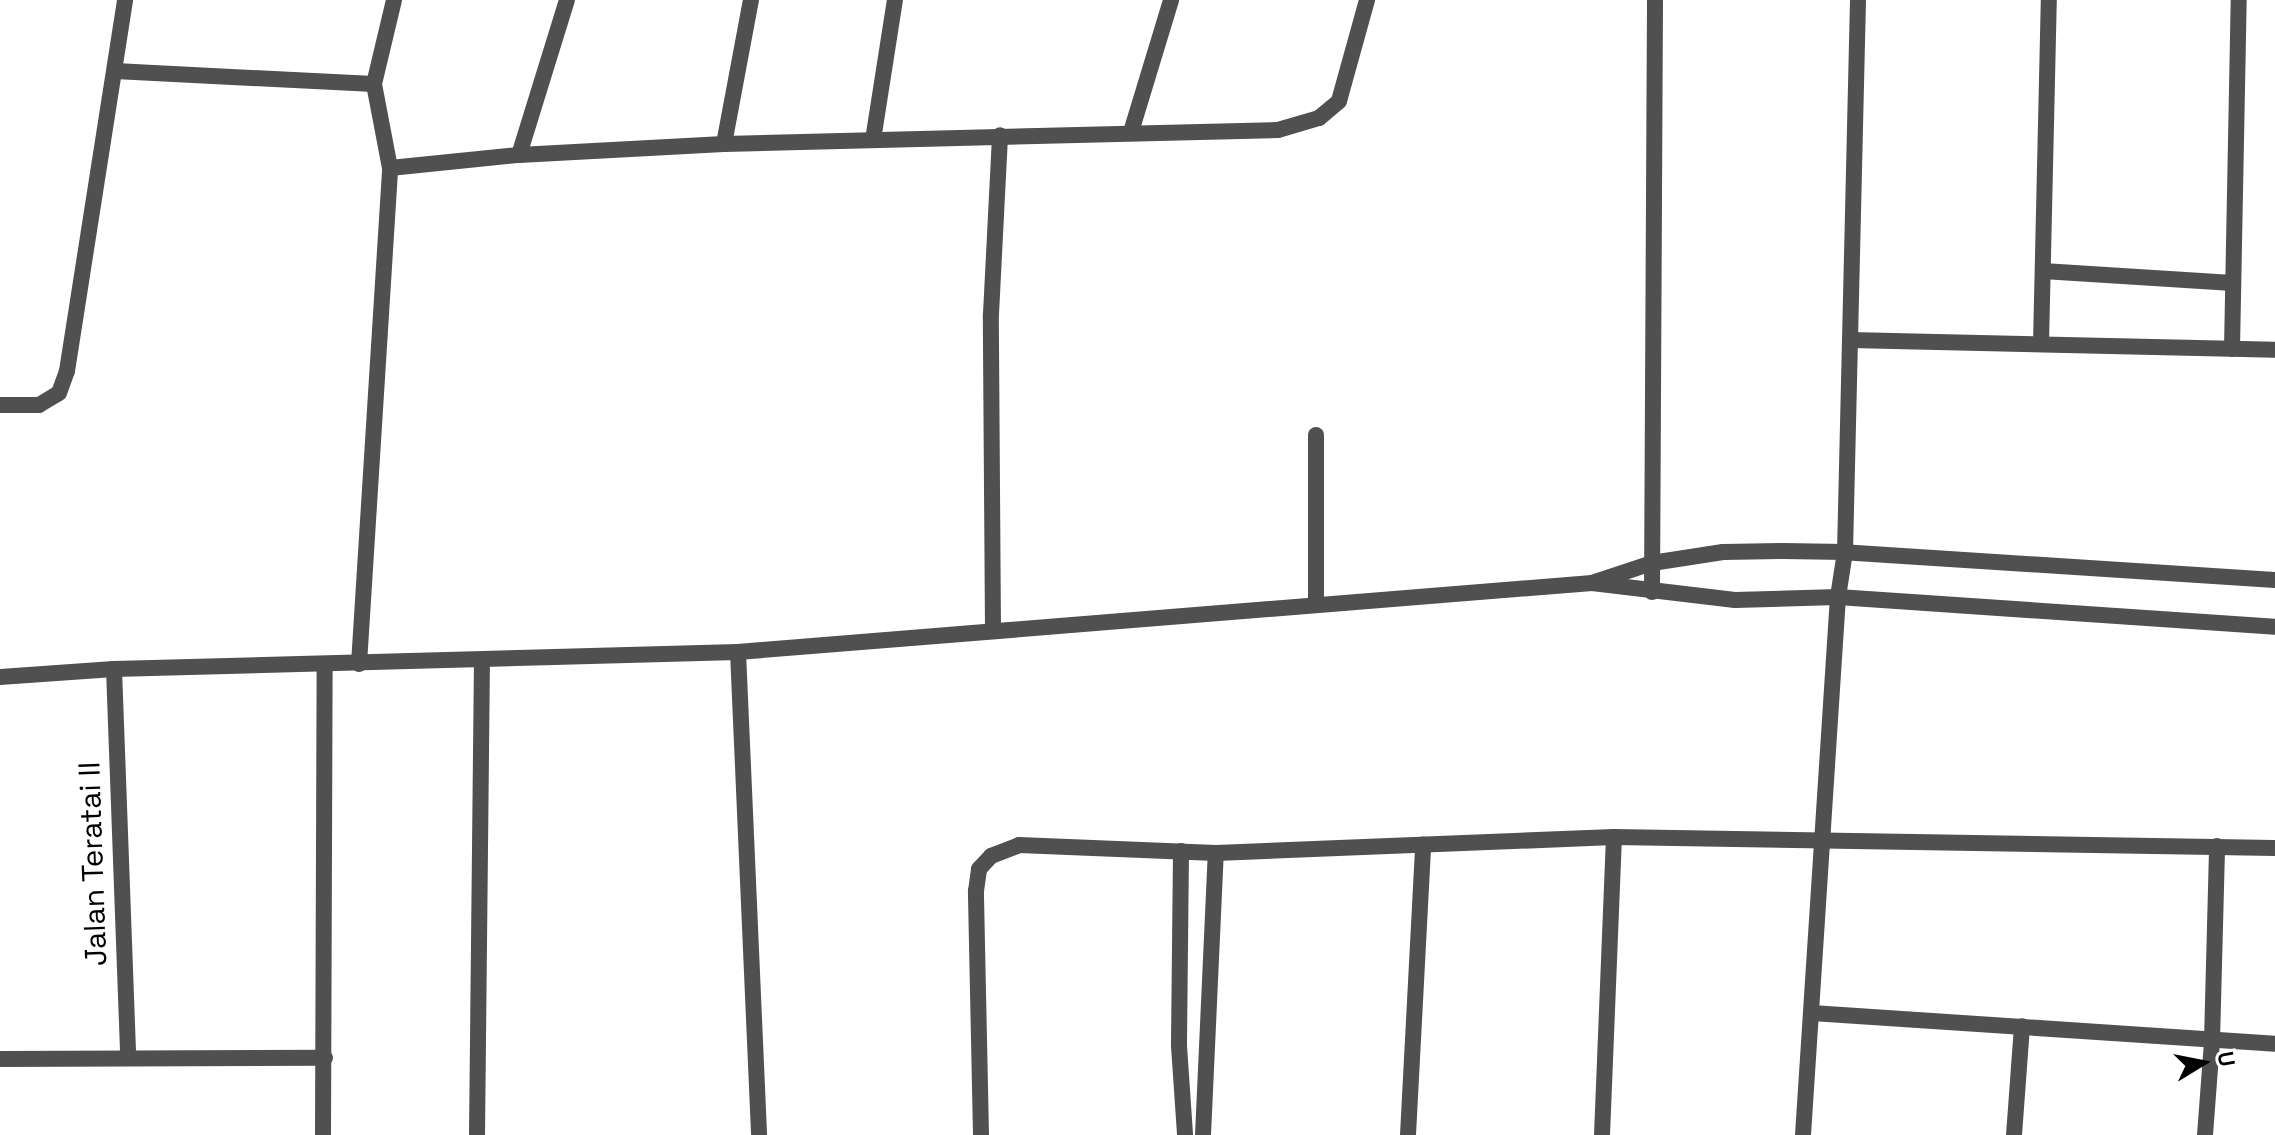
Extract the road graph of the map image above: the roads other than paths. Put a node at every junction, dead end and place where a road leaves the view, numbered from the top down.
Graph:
1 (125, 0) edge
2 (394, 0) edge
3 (567, 0) edge
4 (751, 0) edge
5 (895, 0) edge
6 (1171, 0) edge
7 (1367, 0) edge
8 (1655, 0) edge
9 (1858, 0) edge
10 (2049, 0) edge
11 (2239, 0) edge
12 (115, 71) junction
13 (374, 84) junction
14 (1131, 132) junction
15 (1000, 135) junction
16 (873, 140) junction
17 (724, 144) junction
18 (519, 155) junction
19 (390, 168) junction
20 (2043, 271) junction
21 (2233, 283) junction
22 (1850, 340) junction
23 (2041, 344) junction
24 (2232, 349) junction
25 (2275, 350) edge
26 (0, 405) edge
27 (1316, 435) dead end
28 (1845, 552) junction
29 (1652, 563) junction
30 (2275, 580) edge
31 (1592, 583) junction
32 (1652, 592) junction
33 (1838, 597) junction
34 (1316, 605) junction
35 (2275, 627) edge
36 (993, 631) junction
37 (738, 652) junction
38 (482, 660) junction
39 (325, 664) junction
40 (359, 664) junction
41 (114, 669) junction
42 (0, 677) edge
43 (1614, 837) junction
44 (1821, 843) junction
45 (1423, 844) junction
46 (2217, 846) junction
47 (2275, 848) edge
48 (1181, 851) junction
49 (1216, 853) junction
50 (1812, 1013) junction
51 (2022, 1026) junction
52 (2212, 1041) junction
53 (2275, 1044) edge
54 (128, 1056) junction
55 (325, 1058) junction
56 (0, 1059) edge
57 (323, 1135) edge
58 (477, 1135) edge
59 (759, 1135) edge
60 (981, 1135) edge
61 (1185, 1135) edge
62 (1203, 1135) edge
63 (1408, 1135) edge
64 (1602, 1135) edge
65 (1803, 1135) edge
66 (2014, 1135) edge
67 (2205, 1135) edge

1 - 12 street
2 - 13 street
3 - 18 street
4 - 17 street
5 - 16 street
6 - 14 street
7 - 14 street
8 - 29 street
9 - 22 street
10 - 20 street
11 - 21 street
12 - 13 street
12 - 26 street
13 - 19 street
14 - 15 street
15 - 16 street
15 - 36 street
16 - 17 street
17 - 18 street
18 - 19 street
19 - 40 street
20 - 21 street
20 - 23 street
21 - 24 street
22 - 23 street
22 - 28 street
23 - 24 street
24 - 25 street
27 - 34 street
28 - 29 street
28 - 30 street
28 - 33 street
29 - 31 street
29 - 32 street
31 - 32 street
31 - 34 street
32 - 33 street
33 - 35 street
33 - 44 street
34 - 36 street
36 - 37 street
37 - 38 street
37 - 59 street
38 - 40 street
38 - 58 street
39 - 40 street
39 - 41 street
39 - 55 street
41 - 42 street
41 - 54 street, Jalan Teratai II
43 - 44 street
43 - 45 street
43 - 64 street
44 - 46 street
44 - 50 street
45 - 49 street
45 - 63 street
46 - 47 street
46 - 52 street
48 - 49 street
48 - 60 street
48 - 61 street
49 - 62 street
50 - 51 street
50 - 65 street
51 - 52 street
51 - 66 street
52 - 53 street
52 - 67 street
54 - 55 street
54 - 56 street
55 - 57 street

